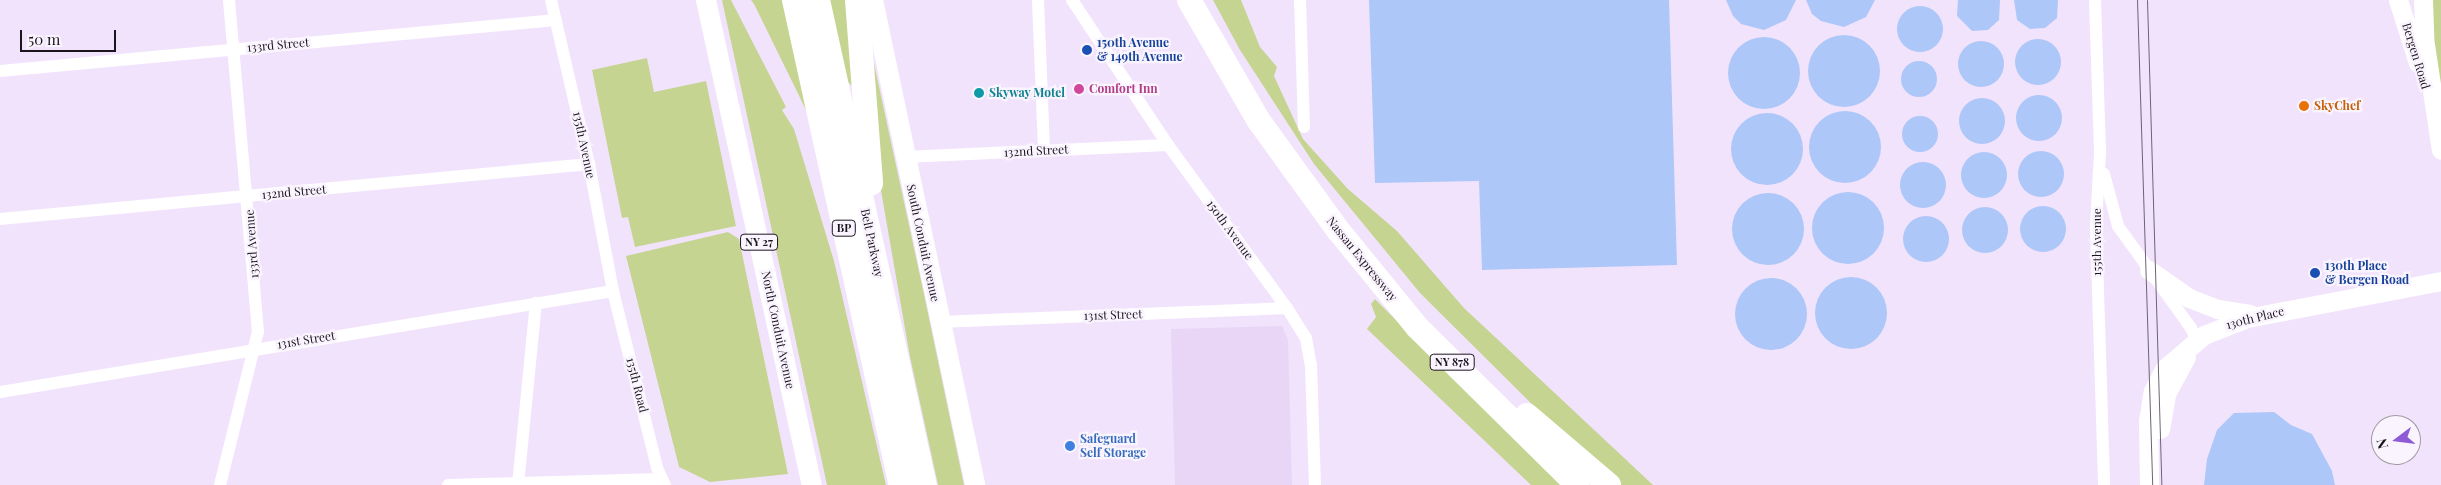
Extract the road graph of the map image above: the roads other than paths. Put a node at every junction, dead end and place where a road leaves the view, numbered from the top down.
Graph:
1 (229, 0) edge
2 (551, 0) edge
3 (706, 0) edge
4 (777, 0) edge
5 (794, 0) edge
6 (818, 0) edge
7 (857, 0) edge
8 (873, 0) edge
9 (1038, 0) edge
10 (1072, 0) edge
11 (1189, 0) edge
12 (1300, 0) edge
13 (2095, 0) edge
14 (2398, 0) edge
15 (2423, 0) edge
16 (556, 20) junction
17 (235, 49) junction
18 (0, 71) edge
19 (2433, 112) junction
20 (1304, 127) dead end
21 (1168, 145) junction
22 (1044, 150) junction
23 (2441, 150) edge
24 (2100, 152) junction
25 (905, 157) junction
26 (589, 164) junction
27 (248, 196) junction
28 (0, 219) edge
29 (1338, 230) junction
30 (2149, 270) junction
31 (2441, 281) edge
32 (880, 282) junction
33 (613, 291) junction
34 (536, 303) junction
35 (1287, 308) junction
36 (2258, 316) junction
37 (940, 322) junction
38 (2197, 341) junction
39 (255, 348) junction
40 (0, 392) edge
41 (895, 457) junction
42 (664, 482) edge
43 (518, 484) edge
44 (220, 485) edge
45 (448, 485) edge
46 (812, 485) edge
47 (901, 485) edge
48 (925, 485) edge
49 (976, 485) edge
50 (1315, 485) edge
51 (1577, 485) edge
52 (1609, 485) edge
53 (2104, 485) edge
54 (2149, 485) edge
55 (2161, 485) edge

1 - 17 street, 133rd Avenue
2 - 16 street, 135th Avenue
3 - 46 main road, North Conduit Avenue / NY 27
4 - 41 highway
5 - 41 highway, Belt Parkway / BP
6 - 32 highway, Belt Parkway / BP
7 - 32 highway
8 - 25 main road, South Conduit Avenue
9 - 22 street
10 - 21 street, 150th Avenue
11 - 29 highway, Nassau Expressway / NY 878
12 - 20 street
13 - 24 street, 155th Avenue
14 - 19 street, Bergen Road
15 - 19 street, Bergen Road
16 - 17 street, 133rd Street
16 - 26 street, 135th Avenue
17 - 18 street, 133rd Street
17 - 27 street, 133rd Avenue
19 - 23 street, Bergen Road
21 - 22 street, 132nd Street
21 - 35 street, 150th Avenue
22 - 25 street, 132nd Street
24 - 30 street
24 - 53 street, 155th Avenue
25 - 37 main road, South Conduit Avenue
26 - 27 street, 132nd Street
26 - 33 street, 135th Avenue
27 - 28 street, 132nd Street
27 - 39 street, 133rd Avenue
29 - 51 highway, Nassau Expressway / NY 878
29 - 52 highway
30 - 36 street
30 - 38 street
31 - 36 street, 130th Place
32 - 48 highway, Belt Parkway / BP
33 - 34 street, 131st Street
33 - 42 street, 135th Road
34 - 39 street, 131st Street
34 - 43 street
35 - 37 street, 131st Street
35 - 50 street, 150th Avenue
36 - 38 street, 130th Place
37 - 49 main road, South Conduit Avenue
38 - 54 street, 130th Place
38 - 55 street
39 - 40 street, 131st Street
39 - 44 street, 133rd Avenue
41 - 47 highway, Belt Parkway / BP
42 - 43 street
43 - 45 street

